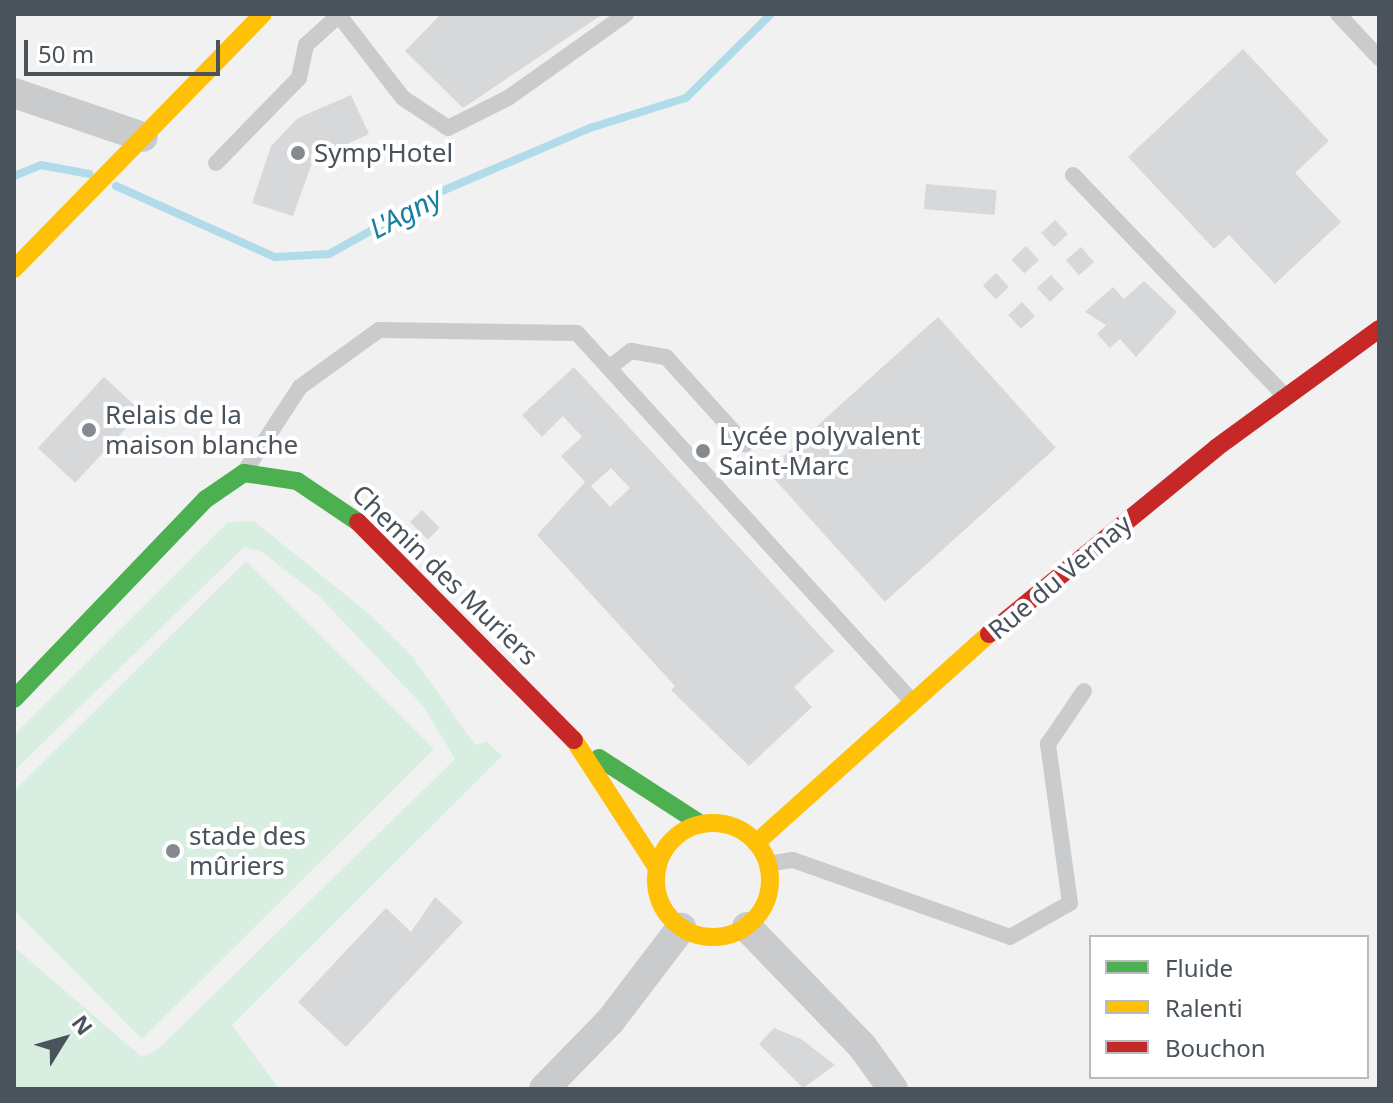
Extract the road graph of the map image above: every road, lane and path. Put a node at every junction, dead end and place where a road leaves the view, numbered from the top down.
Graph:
1 (263, 14) edge
2 (338, 14) edge
3 (626, 14) edge
4 (1338, 14) edge
5 (1379, 58) edge
6 (14, 93) edge
7 (134, 145) junction
8 (216, 163) dead end
9 (1073, 175) dead end
10 (14, 269) edge
11 (1379, 329) edge
12 (609, 368) junction
13 (1285, 396) junction
14 (745, 444) dead end
15 (244, 473) junction
16 (1084, 691) dead end
17 (14, 699) edge
18 (913, 703) junction
19 (578, 744) junction
20 (701, 824) junction
21 (756, 843) junction
22 (767, 864) junction
23 (657, 868) junction
24 (747, 927) junction
25 (681, 928) junction
26 (544, 1089) edge
27 (893, 1089) edge

1 - 7 street
2 - 3 lane
2 - 8 lane
4 - 5 lane
6 - 7 street
7 - 10 street
9 - 13 lane
11 - 13 street, Rue du Vernay
12 - 14 lane
12 - 15 lane
12 - 18 lane
13 - 18 street, Rue du Vernay
15 - 17 street
15 - 19 street, Chemin des Muriers
16 - 22 lane
18 - 21 street, Rue du Vernay
19 - 20 street, Chemin des Muriers
19 - 23 street, Chemin des Muriers
20 - 21 street
20 - 23 street
21 - 22 street
22 - 24 street
23 - 25 street
24 - 25 street
24 - 27 street
25 - 26 street

